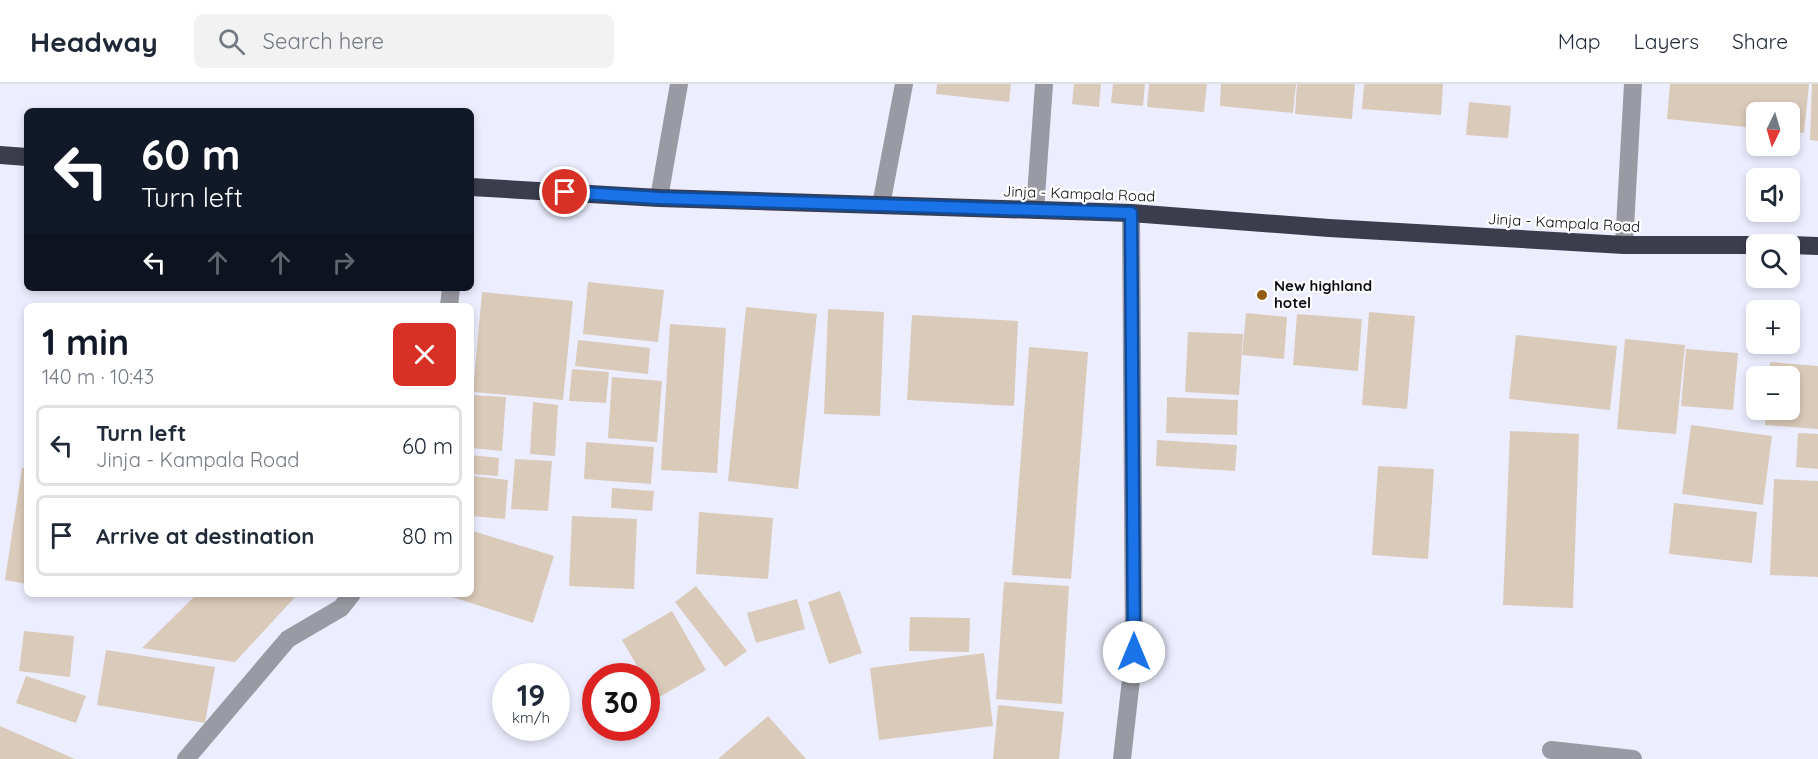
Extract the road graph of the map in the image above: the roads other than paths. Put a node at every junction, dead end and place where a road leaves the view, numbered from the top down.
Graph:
1 (679, 84) edge
2 (904, 84) edge
3 (1044, 84) edge
4 (1633, 84) edge
5 (0, 155) edge
6 (24, 157) edge
7 (474, 187) edge
8 (659, 198) junction
9 (882, 205) junction
10 (1035, 210) junction
11 (1131, 213) junction
12 (1624, 245) junction
13 (1746, 245) edge
14 (1800, 245) edge
15 (1818, 246) edge
16 (350, 597) edge
17 (1551, 750) dead end
18 (186, 759) edge
19 (1122, 759) edge
20 (1632, 759) edge

1 - 8 street
2 - 9 street
3 - 10 street
4 - 12 street
5 - 6 highway
7 - 8 highway, Jinja - Kampala Road
8 - 9 highway, Jinja - Kampala Road
9 - 10 highway, Jinja - Kampala Road
10 - 11 highway, Jinja - Kampala Road
11 - 12 highway, Jinja - Kampala Road
11 - 19 street
12 - 13 highway, Jinja - Kampala Road
14 - 15 highway
16 - 18 street
17 - 20 street

